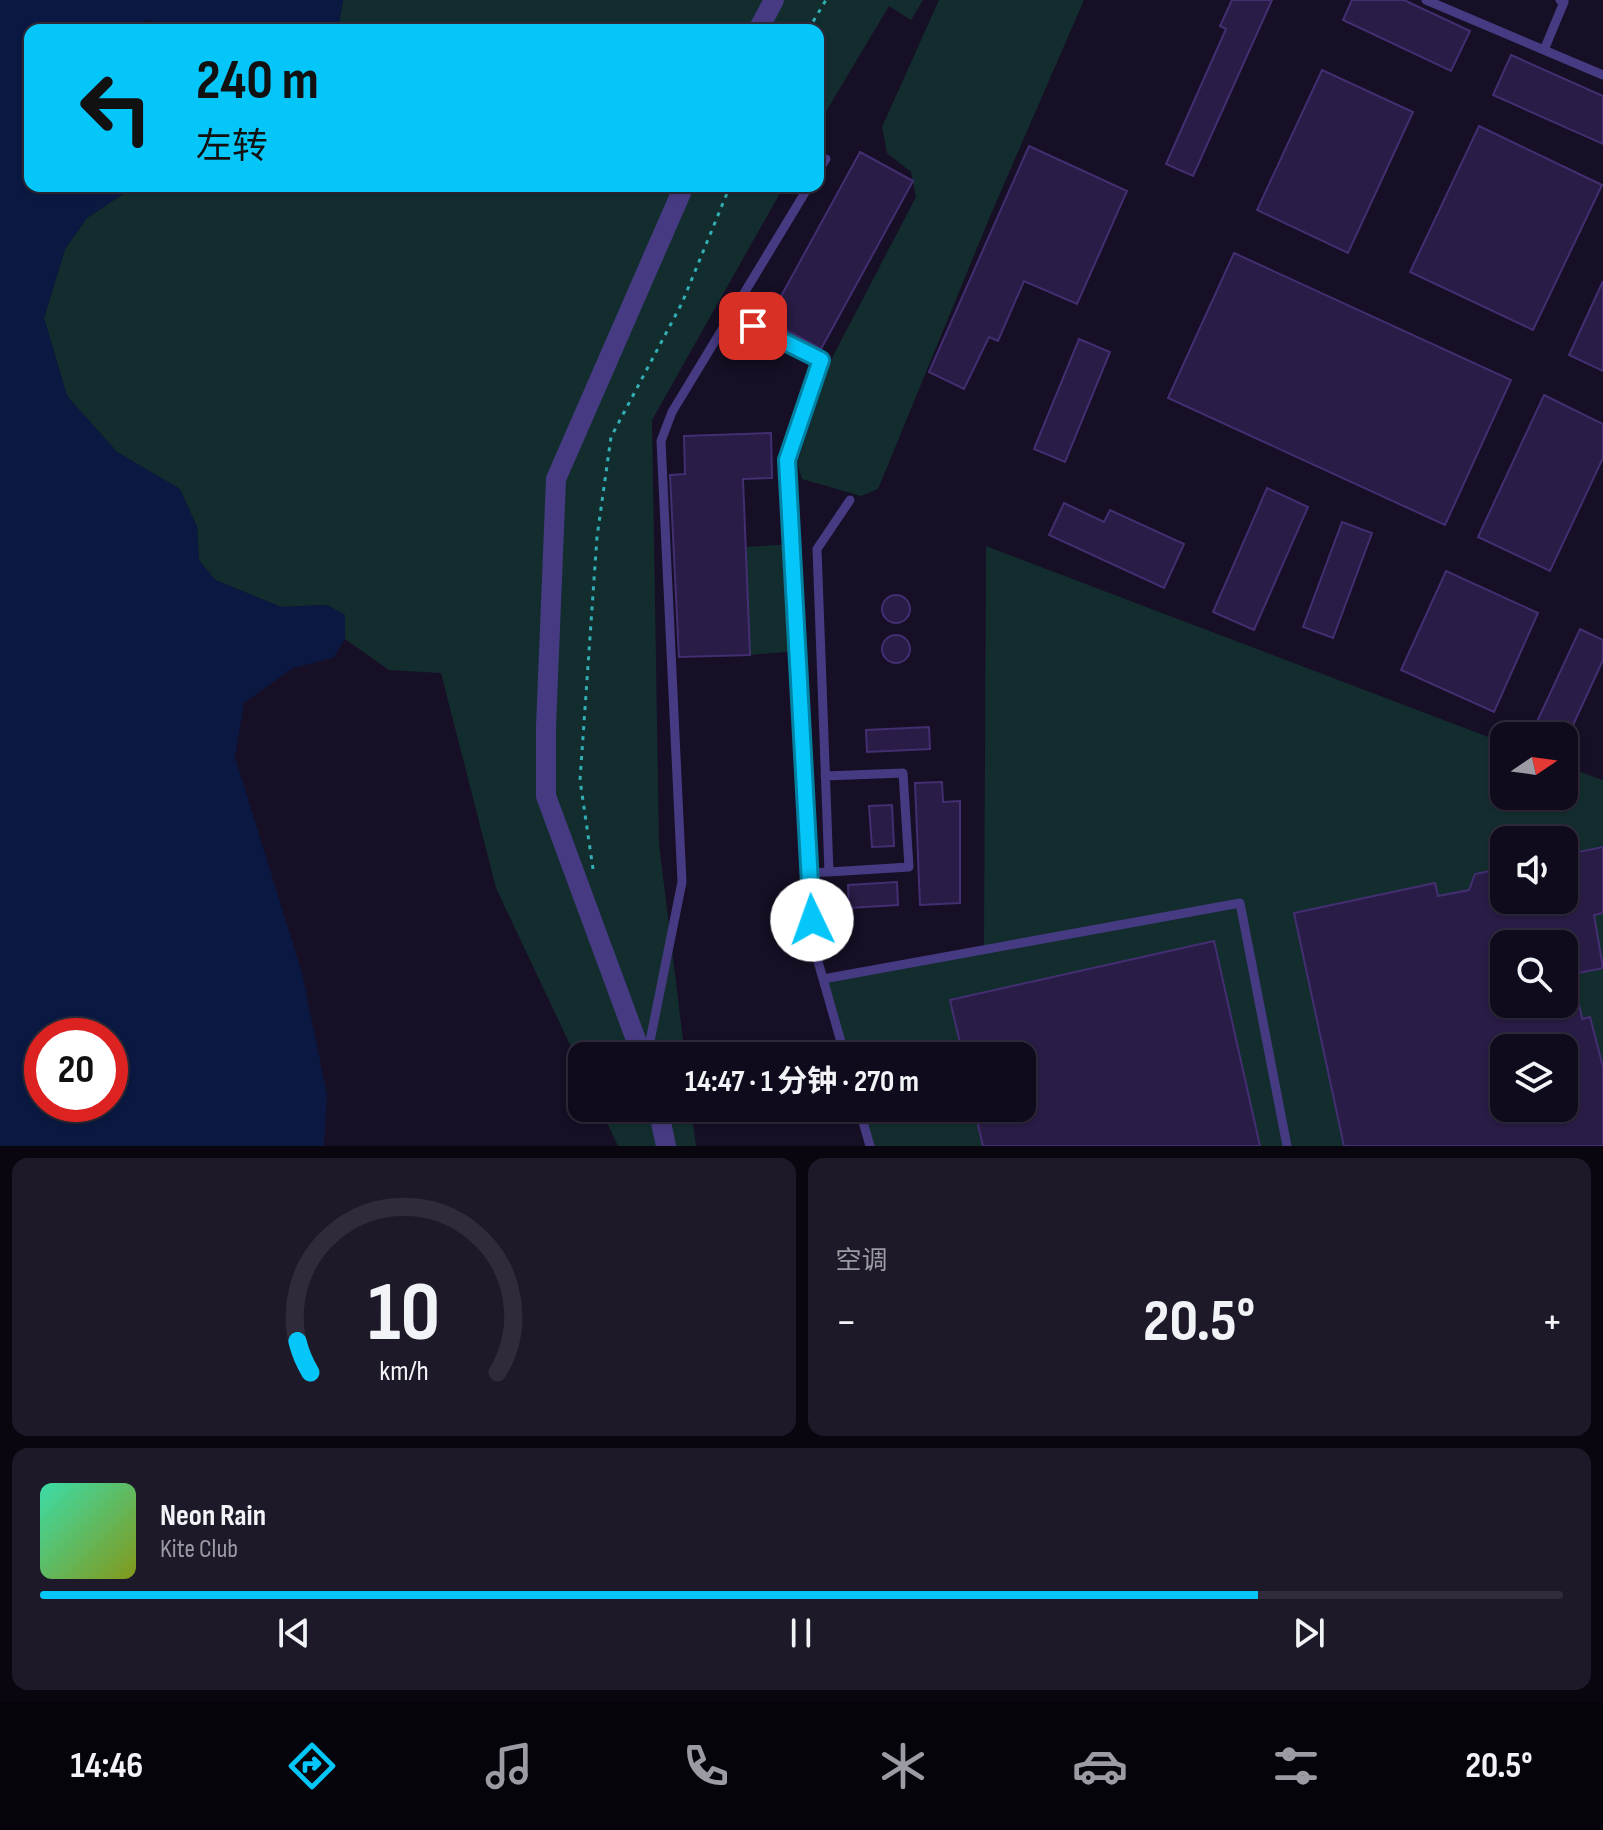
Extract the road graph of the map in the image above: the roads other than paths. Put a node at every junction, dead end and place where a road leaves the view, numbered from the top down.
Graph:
1 (774, 0) edge
2 (1426, 0) edge
3 (1563, 1) edge
4 (761, 24) edge
5 (1544, 50) junction
6 (1603, 75) edge
7 (826, 159) dead end
8 (824, 162) edge
9 (681, 192) edge
10 (805, 192) edge
11 (731, 315) junction
12 (850, 500) dead end
13 (825, 776) junction
14 (829, 872) junction
15 (809, 873) junction
16 (823, 979) junction
17 (639, 1042) edge
18 (647, 1042) edge
19 (841, 1042) edge
20 (661, 1122) edge
21 (863, 1122) edge
22 (666, 1146) edge
23 (870, 1146) edge
24 (1287, 1146) edge

1 - 4 street
2 - 5 lane
3 - 5 lane
5 - 6 lane
7 - 8 lane
9 - 17 street
10 - 11 lane
11 - 15 lane
11 - 18 lane
12 - 13 lane
13 - 14 lane
13 - 14 lane
14 - 15 lane
15 - 16 lane
16 - 19 lane
16 - 24 lane
20 - 22 street
21 - 23 lane

